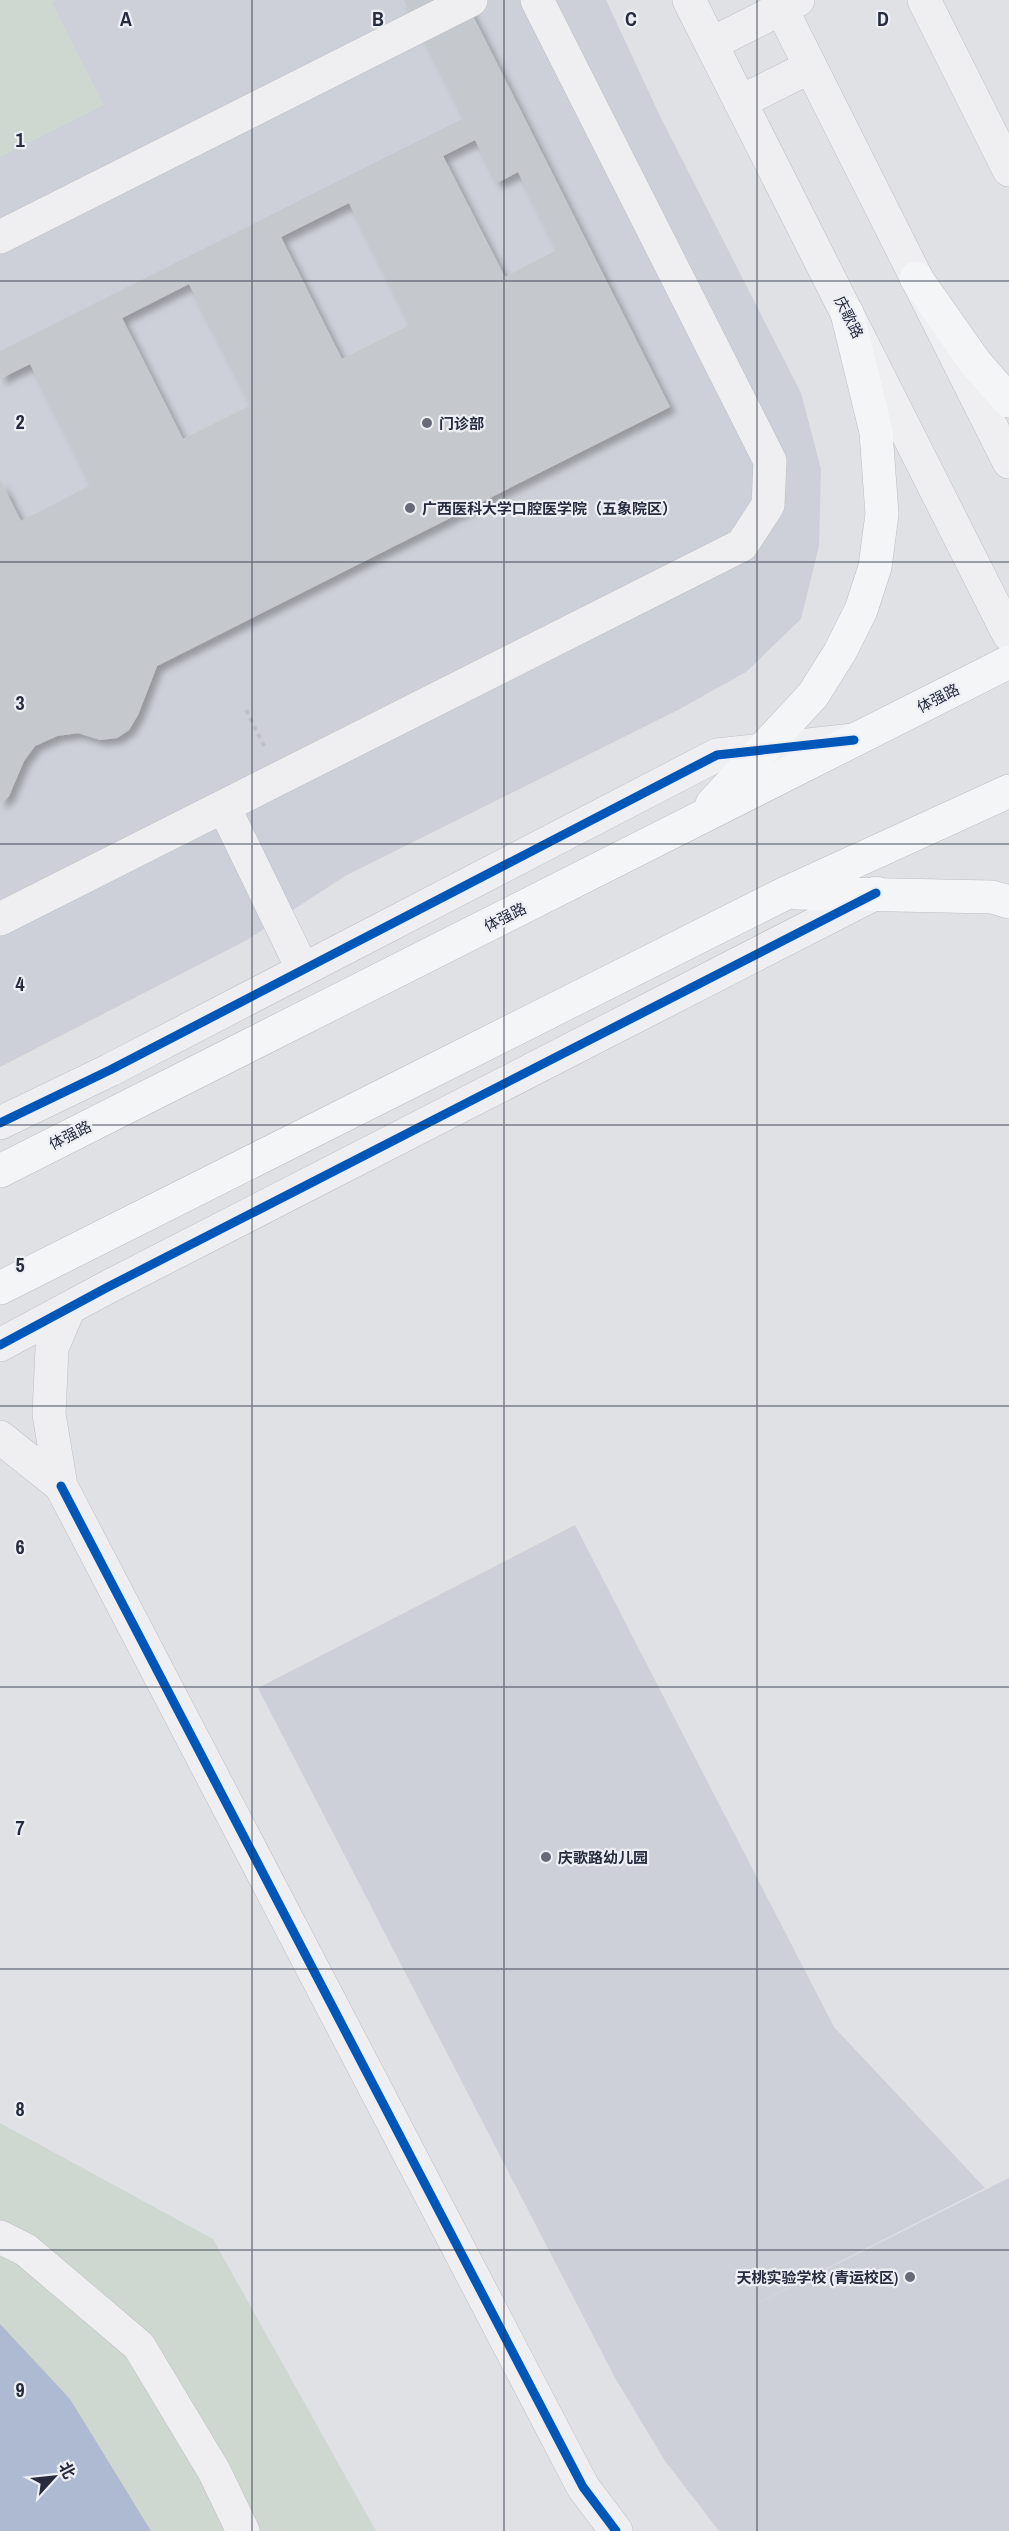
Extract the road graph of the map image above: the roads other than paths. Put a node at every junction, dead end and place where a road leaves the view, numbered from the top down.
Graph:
1 (471, 0) edge
2 (537, 0) edge
3 (689, 0) edge
4 (924, 0) edge
5 (785, 3) edge
6 (711, 44) junction
7 (810, 67) junction
8 (740, 102) junction
9 (1009, 170) edge
10 (0, 237) edge
11 (916, 278) junction
12 (847, 313) junction
13 (1009, 401) edge
14 (1009, 462) edge
15 (1009, 635) edge
16 (1009, 662) edge
17 (854, 740) junction
18 (761, 750) junction
19 (1009, 791) edge
20 (224, 807) junction
21 (699, 819) junction
22 (786, 893) junction
23 (876, 893) junction
24 (1009, 902) edge
25 (0, 920) edge
26 (303, 970) junction
27 (0, 1123) edge
28 (0, 1171) edge
29 (0, 1288) edge
30 (69, 1308) junction
31 (0, 1345) edge
32 (0, 1437) edge
33 (61, 1486) junction
34 (0, 2237) edge
35 (243, 2531) edge
36 (616, 2531) edge

1 - 10 street
2 - 20 street
3 - 6 street, 庆歌路
4 - 9 street
5 - 6 street
5 - 7 street
6 - 8 street, 庆歌路
7 - 8 street
7 - 11 street
8 - 12 street, 庆歌路
11 - 13 main road
11 - 14 street
12 - 15 street, 庆歌路
12 - 18 main road
16 - 17 main road, 体强路
17 - 18 street
17 - 21 main road, 体强路
18 - 21 main road
18 - 26 street
19 - 22 main road
20 - 25 street
20 - 26 street
21 - 28 main road, 体强路
22 - 23 main road
22 - 29 main road
23 - 24 main road
23 - 30 street
26 - 27 street
30 - 31 street
30 - 33 street
32 - 33 street
33 - 36 street
34 - 35 street

